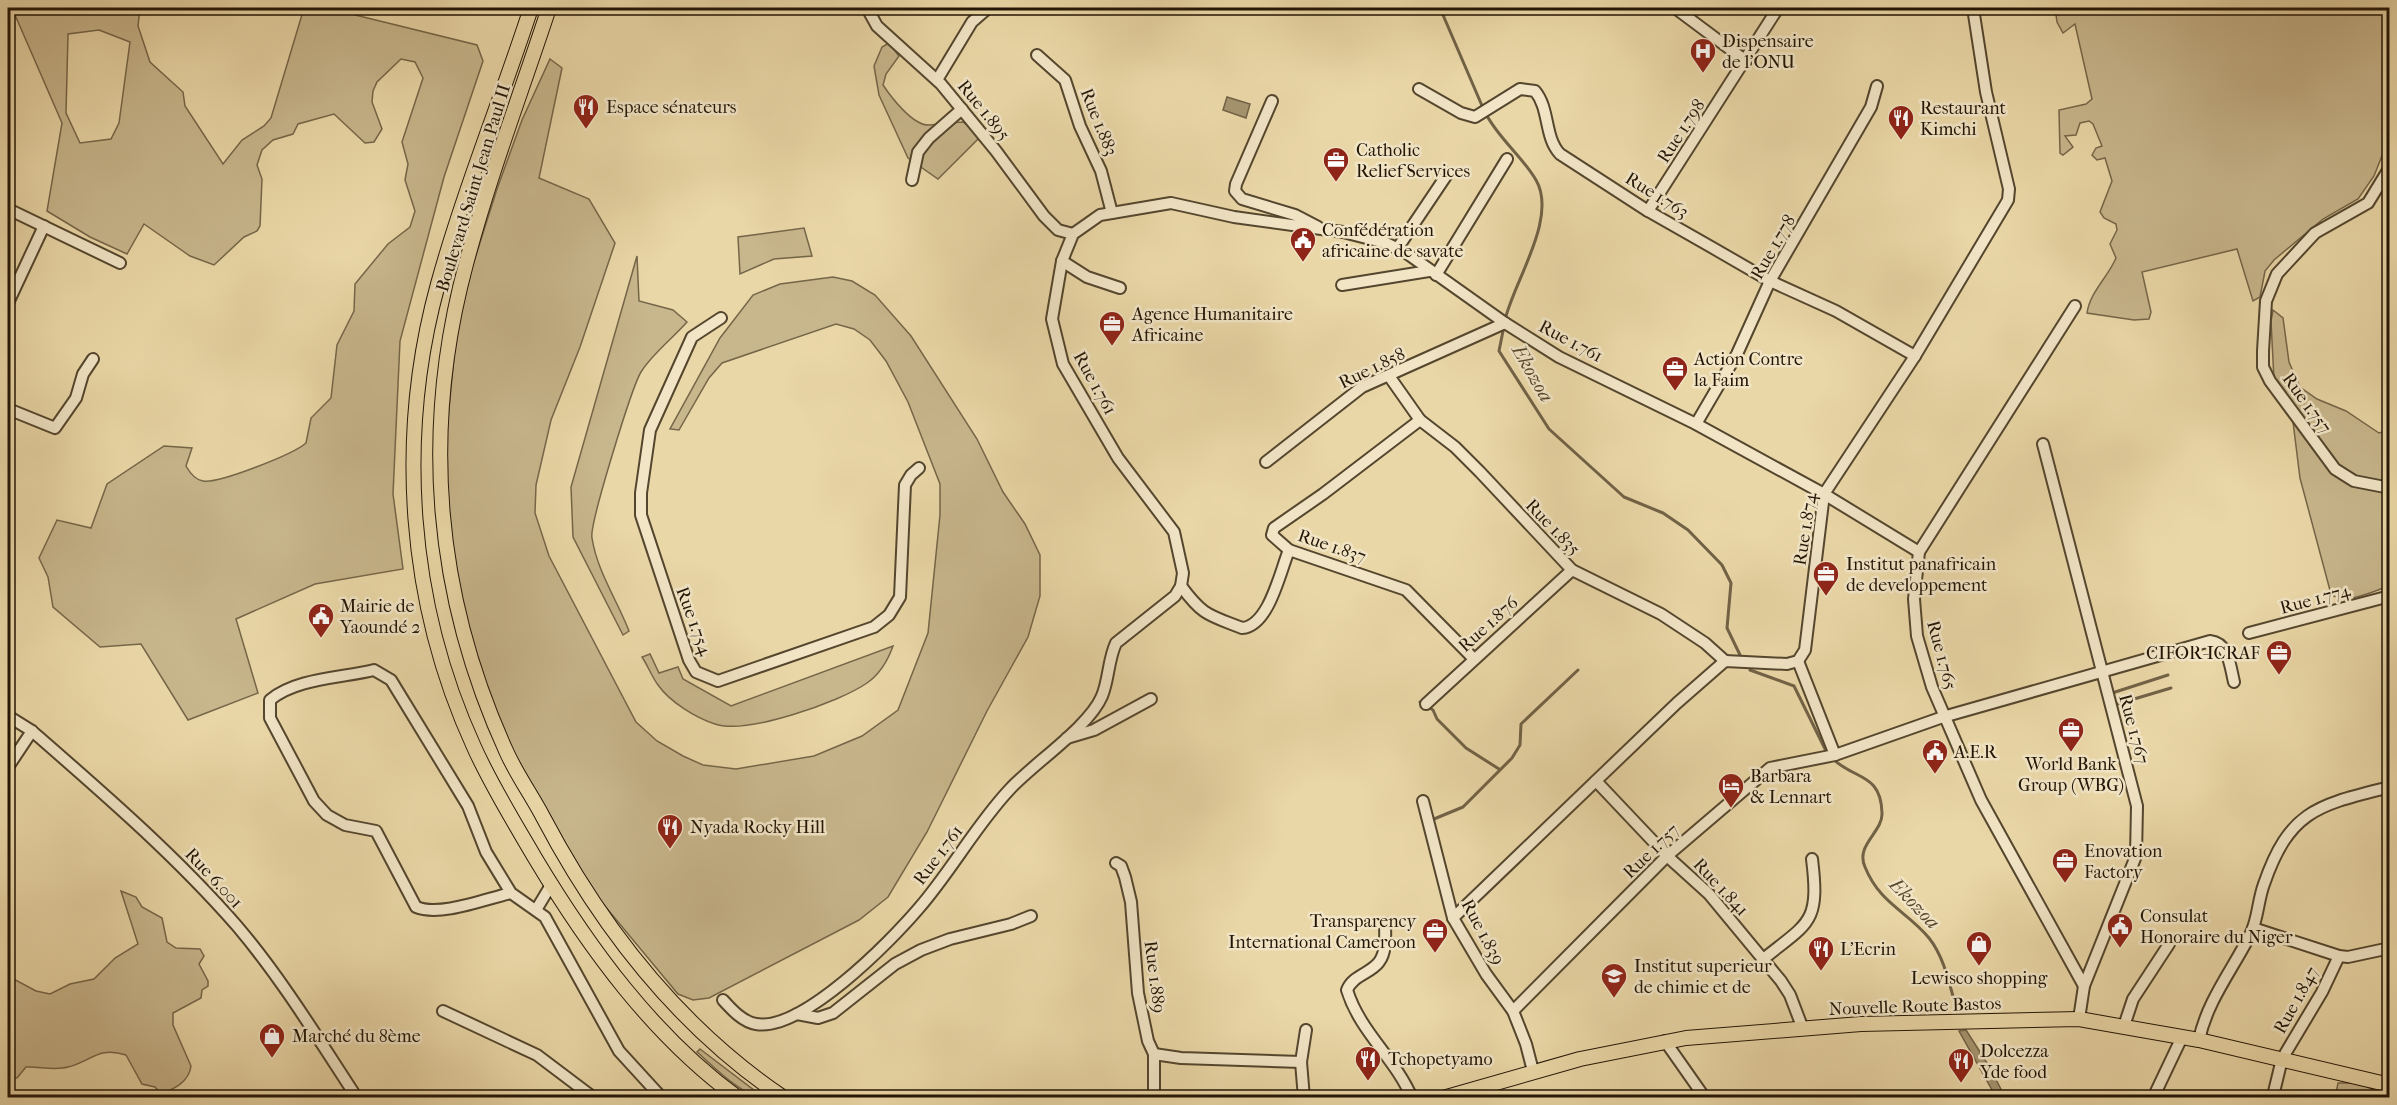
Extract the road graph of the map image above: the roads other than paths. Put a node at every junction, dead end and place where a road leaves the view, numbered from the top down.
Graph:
1 (531, 8) edge
2 (549, 8) edge
3 (867, 8) edge
4 (988, 8) edge
5 (1676, 8) edge
6 (1778, 8) edge
7 (1972, 8) edge
8 (1036, 55) dead end
9 (1746, 61) junction
10 (937, 80) junction
11 (1876, 86) dead end
12 (1419, 89) dead end
13 (1272, 101) dead end
14 (962, 109) junction
15 (1508, 159) dead end
16 (2390, 167) edge
17 (1448, 173) dead end
18 (912, 180) dead end
19 (8, 209) edge
20 (1648, 211) junction
21 (1112, 213) junction
22 (44, 226) junction
23 (1324, 230) junction
24 (1073, 234) junction
25 (1398, 249) junction
26 (1062, 261) junction
27 (120, 263) dead end
28 (1433, 273) junction
29 (1770, 281) junction
30 (1342, 285) dead end
31 (1120, 288) dead end
32 (8, 303) edge
33 (2075, 306) dead end
34 (722, 318) dead end
35 (1505, 323) junction
36 (1915, 356) junction
37 (93, 359) dead end
38 (1389, 376) junction
39 (8, 409) edge
40 (1420, 420) junction
41 (1696, 424) junction
42 (2043, 444) dead end
43 (1266, 462) dead end
44 (919, 468) dead end
45 (2390, 488) edge
46 (1824, 495) junction
47 (1289, 550) junction
48 (1920, 552) junction
49 (1572, 570) junction
50 (1181, 586) junction
51 (2390, 596) edge
52 (2249, 633) dead end
53 (1474, 659) junction
54 (1798, 660) junction
55 (1725, 661) junction
56 (2102, 674) junction
57 (2234, 682) dead end
58 (1151, 699) dead end
59 (1426, 704) dead end
60 (8, 716) edge
61 (1943, 717) junction
62 (32, 731) junction
63 (1065, 738) junction
64 (1834, 755) junction
65 (8, 767) edge
66 (1596, 781) junction
67 (2390, 787) edge
68 (1423, 801) dead end
69 (1668, 856) junction
70 (1812, 859) dead end
71 (1116, 863) dead end
72 (551, 885) junction
73 (511, 893) junction
74 (536, 910) junction
75 (1031, 916) dead end
76 (1453, 918) junction
77 (1385, 923) dead end
78 (2253, 928) junction
79 (2169, 944) dead end
80 (2390, 948) edge
81 (2338, 956) junction
82 (1762, 960) junction
83 (2084, 986) junction
84 (723, 1000) dead end
85 (442, 1011) dead end
86 (1513, 1011) junction
87 (797, 1014) junction
88 (2079, 1019) junction
89 (2124, 1026) junction
90 (1803, 1029) junction
91 (1306, 1030) dead end
92 (2182, 1037) junction
93 (2199, 1040) junction
94 (1665, 1041) junction
95 (1154, 1054) junction
96 (2282, 1059) junction
97 (1301, 1062) junction
98 (1533, 1071) junction
99 (2390, 1085) edge
100 (2273, 1096) edge
101 (357, 1098) edge
102 (594, 1098) edge
103 (662, 1098) edge
104 (738, 1098) edge
105 (784, 1098) edge
106 (1154, 1098) edge
107 (1304, 1098) edge
108 (1412, 1098) edge
109 (1443, 1098) edge
110 (1705, 1098) edge
111 (2152, 1098) edge

1 - 72 main road, Boulevard Saint Jean Paul II
2 - 105 main road, Boulevard Saint Jean Paul II
3 - 10 street, Rue 1.895
4 - 10 street
5 - 9 street
6 - 9 street, Rue 1.798
7 - 36 street, Rue 1.874
8 - 21 street, Rue 1.883
9 - 20 street, Rue 1.798
10 - 14 street, Rue 1.895
11 - 29 street, Rue 1.778
12 - 20 street, Rue 1.763
13 - 23 street
14 - 18 street
14 - 24 street, Rue 1.895
15 - 28 street
16 - 45 street, Rue 1.757
17 - 25 street
19 - 22 street
20 - 29 street, Rue 1.763
21 - 23 street, Rue 1.761
21 - 24 street, Rue 1.761
22 - 27 street
22 - 32 street
23 - 25 street, Rue 1.761
24 - 26 street, Rue 1.761
25 - 28 street, Rue 1.761
26 - 31 street
26 - 50 street, Rue 1.761
28 - 30 street
28 - 35 street, Rue 1.761
29 - 36 street, Rue 1.763
29 - 41 street, Rue 1.778
33 - 48 street, Rue 1.765
34 - 44 street, Rue 1.754
35 - 38 street, Rue 1.858
35 - 41 street, Rue 1.761
36 - 46 street, Rue 1.874
37 - 39 street
38 - 40 street, Rue 1.835
38 - 43 street, Rue 1.858
40 - 47 street, Rue 1.837
40 - 49 street, Rue 1.835
41 - 46 street, Rue 1.761
42 - 56 street, Rue 1.767
46 - 48 street, Rue 1.761
46 - 54 street, Rue 1.874
47 - 50 street
47 - 53 street, Rue 1.837
48 - 61 street, Rue 1.765
49 - 53 street, Rue 1.876
49 - 55 street, Rue 1.835
50 - 63 street, Rue 1.761
51 - 52 street, Rue 1.774
53 - 59 street, Rue 1.876
54 - 55 street
54 - 64 street
55 - 66 street
56 - 57 street, Rue 1.757
56 - 61 street, Rue 1.757
56 - 83 street, Rue 1.767
58 - 63 street
60 - 62 street, Rue 6.001
61 - 64 street, Rue 1.757
61 - 83 street, Rue 1.765
62 - 65 street
62 - 101 street, Rue 6.001
63 - 87 street, Rue 1.761
64 - 69 street, Rue 1.757
66 - 69 street, Rue 1.841
66 - 76 street
67 - 78 street
68 - 76 street, Rue 1.839
69 - 82 street, Rue 1.841
69 - 86 street, Rue 1.757
70 - 82 street
71 - 95 street, Rue 1.889
72 - 74 street
72 - 104 main road, Boulevard Saint Jean Paul II
73 - 73 street
73 - 74 street
74 - 103 street
75 - 87 street
76 - 86 street, Rue 1.839
77 - 108 street
78 - 81 street
78 - 93 street
79 - 89 street
80 - 81 street
81 - 96 street, Rue 1.847
82 - 90 street, Rue 1.841
83 - 88 street, Rue 1.767
84 - 87 street, Rue 1.761
85 - 102 street
86 - 98 street, Rue 1.839
88 - 89 main road, Nouvelle Route Bastos
88 - 90 main road, Nouvelle Route Bastos
89 - 92 main road, Nouvelle Route Bastos
90 - 94 main road, Nouvelle Route Bastos
91 - 97 street
92 - 93 main road, Nouvelle Route Bastos
92 - 111 street
93 - 96 main road, Nouvelle Route Bastos
94 - 98 main road, Nouvelle Route Bastos
94 - 110 street
95 - 97 street
95 - 106 street, Rue 1.889
96 - 99 main road, Nouvelle Route Bastos
96 - 100 street, Rue 1.847
97 - 107 street
98 - 109 main road, Nouvelle Route Bastos

